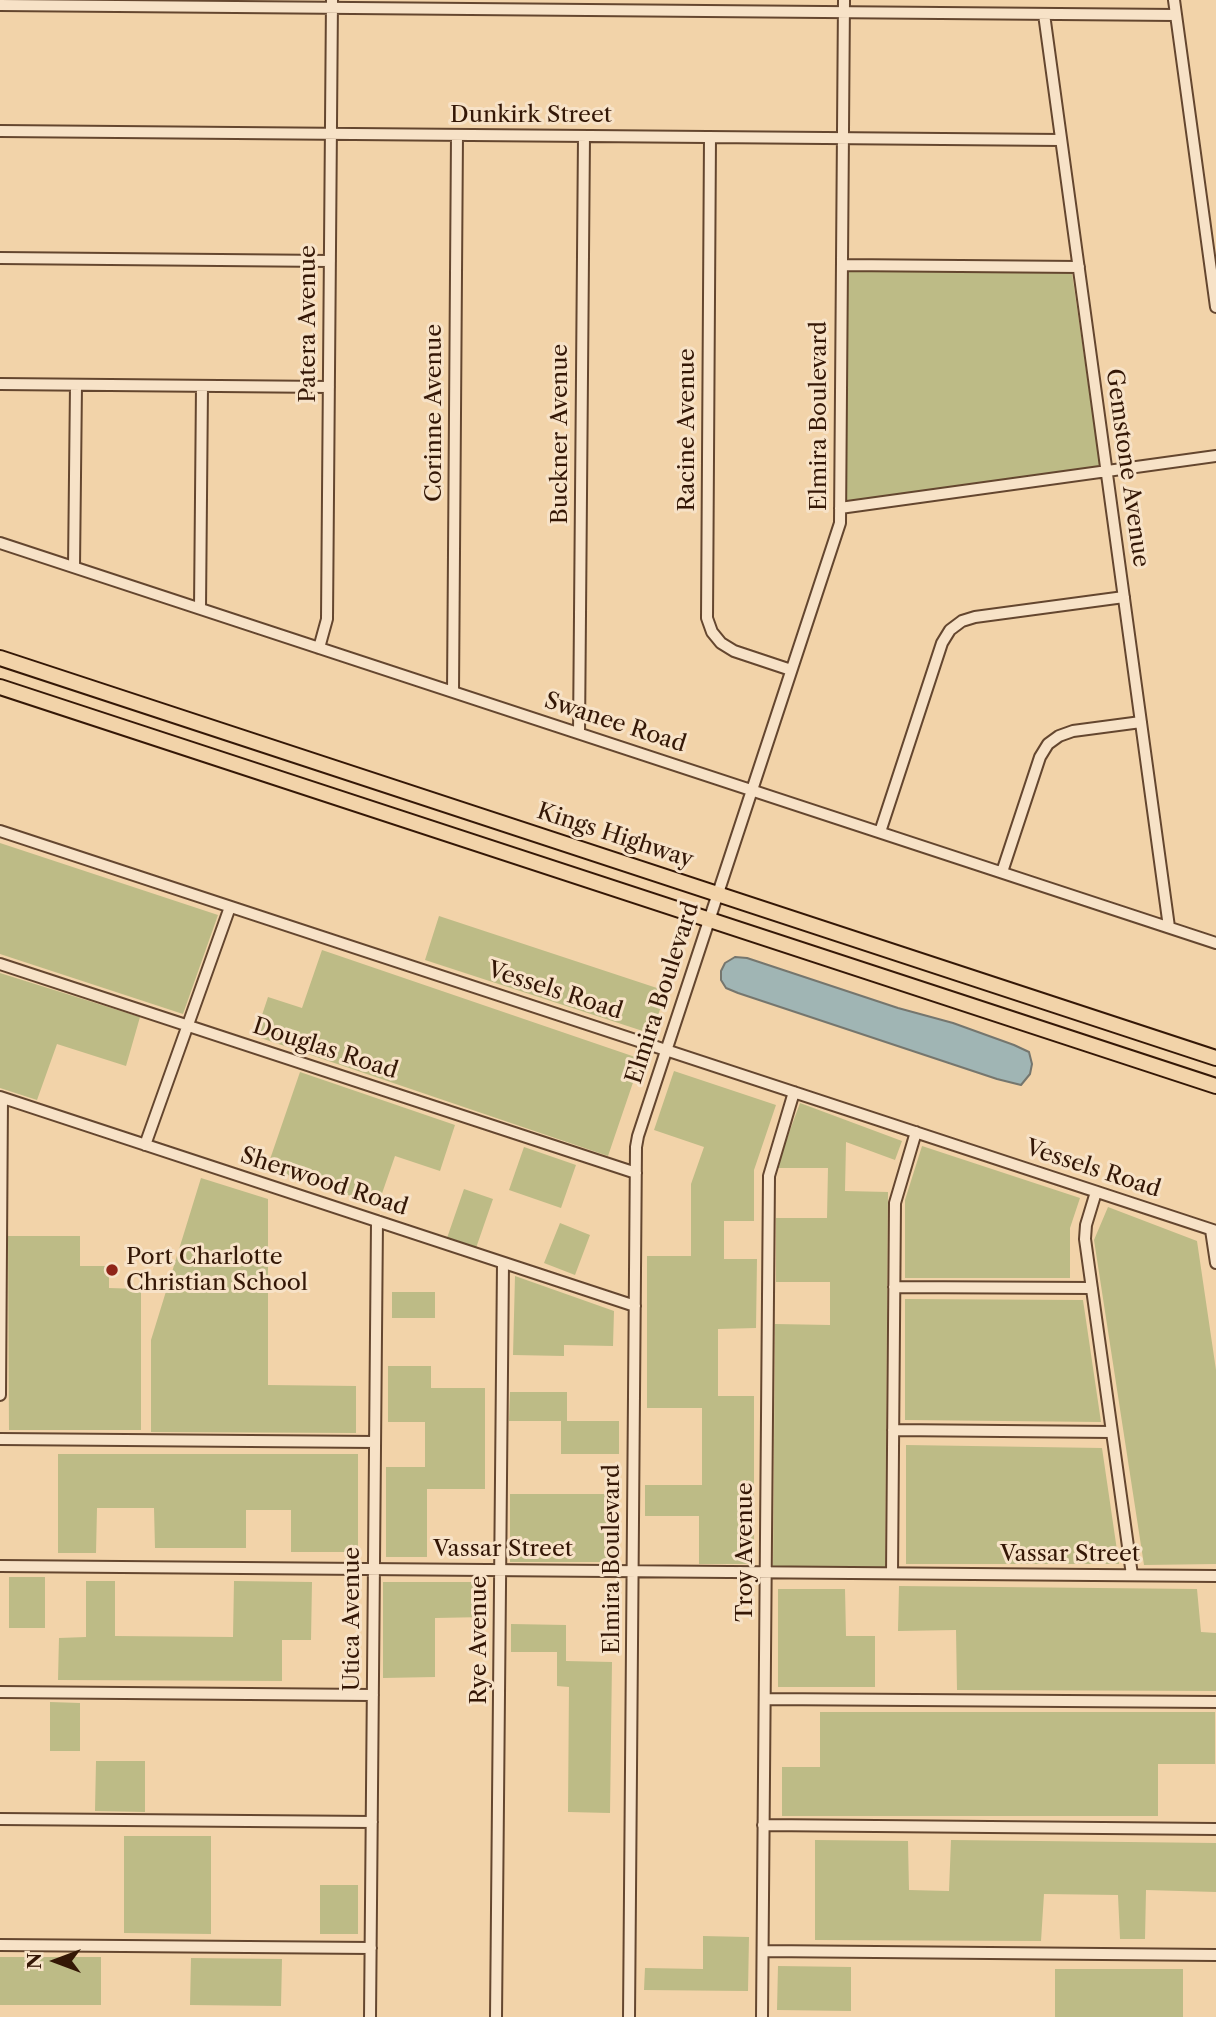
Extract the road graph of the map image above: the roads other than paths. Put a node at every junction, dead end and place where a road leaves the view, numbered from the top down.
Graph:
1 (844, 0) edge
2 (1174, 0) edge
3 (332, 4) edge
4 (0, 5) edge
5 (844, 12) junction
6 (1044, 14) junction
7 (1176, 15) junction
8 (0, 131) edge
9 (331, 134) junction
10 (457, 135) junction
11 (584, 136) junction
12 (710, 137) junction
13 (843, 139) junction
14 (1061, 141) junction
15 (0, 258) edge
16 (330, 261) junction
17 (842, 265) junction
18 (1079, 267) junction
19 (1216, 307) edge
20 (0, 384) edge
21 (76, 385) junction
22 (202, 386) junction
23 (329, 387) junction
24 (1216, 456) edge
25 (1107, 471) junction
26 (840, 508) junction
27 (0, 542) edge
28 (74, 567) junction
29 (1124, 597) junction
30 (200, 608) junction
31 (319, 648) junction
32 (0, 658) edge
33 (791, 670) junction
34 (0, 687) edge
35 (453, 691) junction
36 (1141, 722) junction
37 (579, 733) junction
38 (752, 790) junction
39 (0, 831) edge
40 (880, 832) junction
41 (1002, 872) junction
42 (718, 894) junction
43 (230, 907) junction
44 (709, 920) junction
45 (1169, 928) junction
46 (1216, 943) edge
47 (0, 964) edge
48 (187, 1026) junction
49 (666, 1050) junction
50 (1216, 1058) edge
51 (1216, 1086) edge
52 (794, 1092) junction
53 (1, 1098) edge
54 (916, 1132) junction
55 (145, 1145) junction
56 (636, 1173) junction
57 (1097, 1192) junction
58 (377, 1221) junction
59 (1214, 1230) edge
60 (503, 1263) junction
61 (1216, 1263) edge
62 (894, 1287) junction
63 (1092, 1288) junction
64 (635, 1306) junction
65 (0, 1313) edge
66 (0, 1395) edge
67 (893, 1430) junction
68 (1112, 1432) junction
69 (0, 1439) edge
70 (375, 1442) junction
71 (0, 1566) edge
72 (374, 1569) junction
73 (500, 1570) junction
74 (633, 1571) junction
75 (766, 1572) junction
76 (892, 1573) junction
77 (1132, 1575) junction
78 (1216, 1576) edge
79 (0, 1692) edge
80 (373, 1695) junction
81 (765, 1699) junction
82 (1216, 1702) edge
83 (0, 1819) edge
84 (372, 1822) junction
85 (764, 1825) junction
86 (1216, 1829) edge
87 (0, 1945) edge
88 (370, 1948) junction
89 (762, 1951) junction
90 (1216, 1955) edge
91 (370, 2017) edge
92 (496, 2017) edge
93 (629, 2017) edge
94 (762, 2017) edge

1 - 5 street, Elmira Boulevard
2 - 7 street
3 - 4 street
3 - 5 street
3 - 9 street, Patera Avenue
5 - 6 street
5 - 13 street, Elmira Boulevard
6 - 7 street
6 - 14 street, Gemstone Avenue
7 - 19 street
8 - 9 street, Dunkirk Street
9 - 10 street, Dunkirk Street
9 - 16 street, Patera Avenue
10 - 11 street, Dunkirk Street
10 - 35 street, Corinne Avenue
11 - 12 street, Dunkirk Street
11 - 37 street, Buckner Avenue
12 - 13 street, Dunkirk Street
12 - 33 street, Racine Avenue
13 - 14 street, Dunkirk Street
13 - 17 street, Elmira Boulevard
14 - 18 street, Gemstone Avenue
15 - 16 street
16 - 23 street, Patera Avenue
17 - 18 street
17 - 26 street, Elmira Boulevard
18 - 25 street, Gemstone Avenue
20 - 21 street
21 - 22 street
21 - 28 street
22 - 23 street
22 - 30 street
23 - 31 street, Patera Avenue
24 - 25 street
25 - 26 street
25 - 29 street, Gemstone Avenue
26 - 33 street, Elmira Boulevard
27 - 28 street, Swanee Road
28 - 30 street, Swanee Road
29 - 36 street, Gemstone Avenue
29 - 40 street
30 - 31 street, Swanee Road
31 - 35 street, Swanee Road
32 - 42 main road, Kings Highway
33 - 38 street, Elmira Boulevard
34 - 44 main road
35 - 37 street, Swanee Road
36 - 41 street
36 - 45 street, Gemstone Avenue
37 - 38 street, Swanee Road
38 - 40 street, Swanee Road
38 - 42 street, Elmira Boulevard
39 - 43 street, Vessels Road
40 - 41 street, Swanee Road
41 - 45 street, Swanee Road
42 - 44 street, Elmira Boulevard
42 - 50 main road, Kings Highway
43 - 48 street
43 - 49 street, Vessels Road
44 - 49 street, Elmira Boulevard
44 - 51 main road
45 - 46 street, Swanee Road
47 - 48 street, Douglas Road
48 - 55 street
48 - 56 street, Douglas Road
49 - 52 street, Vessels Road
49 - 56 street, Elmira Boulevard
52 - 54 street, Vessels Road
52 - 75 street, Troy Avenue
53 - 55 street, Sherwood Road
53 - 65 street
54 - 57 street, Vessels Road
54 - 62 street
55 - 58 street, Sherwood Road
56 - 64 street, Elmira Boulevard
57 - 59 street, Vessels Road
57 - 63 street
58 - 60 street, Sherwood Road
58 - 70 street, Utica Avenue
59 - 61 street
60 - 64 street, Sherwood Road
60 - 73 street, Rye Avenue
62 - 63 street
62 - 67 street
63 - 68 street
64 - 74 street, Elmira Boulevard
65 - 66 street
67 - 68 street
67 - 76 street
68 - 77 street
69 - 70 street
70 - 72 street, Utica Avenue
71 - 72 street, Vassar Street
72 - 73 street, Vassar Street
72 - 80 street, Utica Avenue
73 - 74 street, Vassar Street
73 - 92 street, Rye Avenue
74 - 75 street, Vassar Street
74 - 93 street, Elmira Boulevard
75 - 76 street, Vassar Street
75 - 81 street, Troy Avenue
76 - 77 street, Vassar Street
77 - 78 street, Vassar Street
79 - 80 street
80 - 84 street, Utica Avenue
81 - 82 street
81 - 85 street, Troy Avenue
83 - 84 street
84 - 88 street, Utica Avenue
85 - 86 street
85 - 89 street, Troy Avenue
87 - 88 street
88 - 91 street, Utica Avenue
89 - 90 street
89 - 94 street, Troy Avenue

